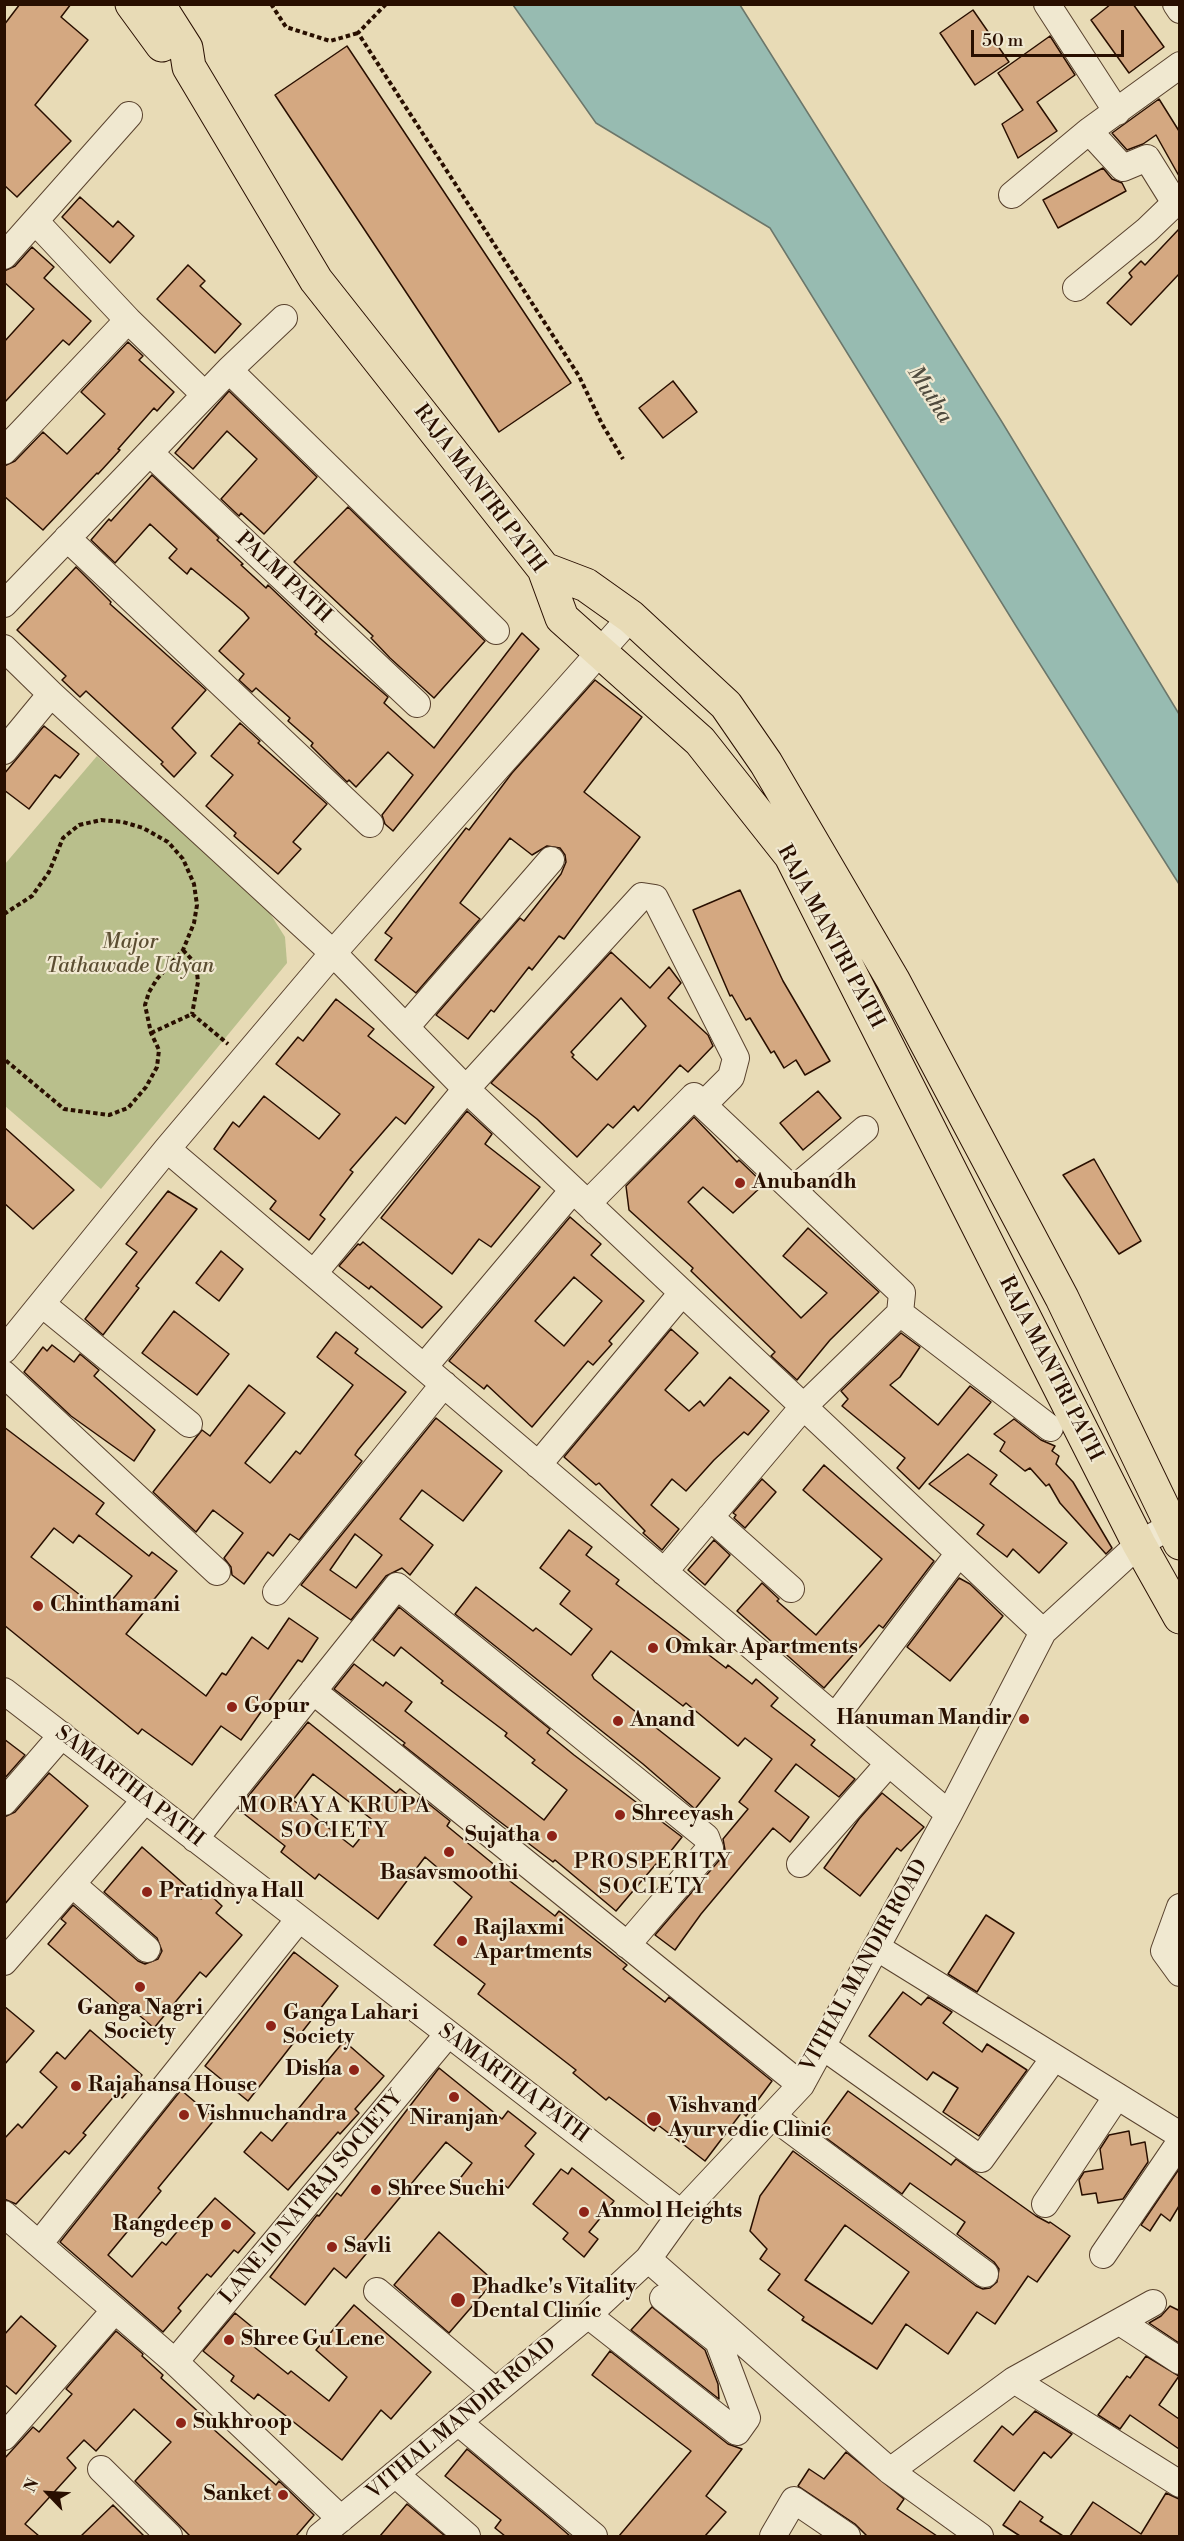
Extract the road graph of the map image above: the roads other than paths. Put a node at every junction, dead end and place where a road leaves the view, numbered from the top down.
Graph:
1 (132, 4) edge
2 (158, 4) edge
3 (1047, 4) edge
4 (1176, 4) edge
5 (1179, 10) edge
6 (1179, 65) edge
7 (189, 67) junction
8 (1117, 112) junction
9 (129, 115) dead end
10 (1089, 131) junction
11 (1012, 195) dead end
12 (36, 222) junction
13 (4, 256) edge
14 (1076, 288) dead end
15 (284, 318) dead end
16 (128, 320) junction
17 (229, 370) junction
18 (205, 394) junction
19 (4, 451) edge
20 (150, 453) junction
21 (67, 538) junction
22 (544, 569) junction
23 (4, 604) edge
24 (631, 617) junction
25 (496, 631) dead end
26 (4, 648) edge
27 (600, 650) junction
28 (51, 694) junction
29 (417, 704) dead end
30 (4, 751) edge
31 (370, 824) dead end
32 (551, 860) dead end
33 (333, 952) junction
34 (406, 1027) junction
35 (466, 1089) junction
36 (703, 1105) junction
37 (864, 1129) dead end
38 (167, 1149) junction
39 (573, 1190) junction
40 (793, 1190) junction
41 (596, 1212) junction
42 (314, 1273) junction
43 (682, 1293) junction
44 (42, 1304) junction
45 (900, 1313) junction
46 (4, 1350) edge
47 (424, 1367) junction
48 (4, 1374) edge
49 (444, 1384) junction
50 (803, 1407) junction
51 (189, 1424) dead end
52 (1050, 1428) dead end
53 (538, 1465) junction
54 (710, 1518) junction
55 (1175, 1534) edge
56 (1138, 1544) junction
57 (959, 1553) junction
58 (217, 1572) dead end
59 (664, 1572) junction
60 (790, 1589) dead end
61 (276, 1592) dead end
62 (1179, 1617) edge
63 (1042, 1632) junction
64 (4, 1691) edge
65 (313, 1691) junction
66 (835, 1717) junction
67 (62, 1736) junction
68 (889, 1763) junction
69 (146, 1800) junction
70 (4, 1802) edge
71 (949, 1814) junction
72 (195, 1839) junction
73 (800, 1864) dead end
74 (72, 1884) junction
75 (1179, 1907) edge
76 (299, 1919) junction
77 (13, 1936) edge
78 (627, 1945) junction
79 (876, 1947) junction
80 (147, 1950) dead end
81 (4, 1962) edge
82 (1179, 1973) edge
83 (448, 2034) junction
84 (822, 2046) junction
85 (1054, 2058) junction
86 (801, 2085) junction
87 (1118, 2096) junction
88 (772, 2116) junction
89 (1179, 2135) edge
90 (1179, 2142) edge
91 (1045, 2205) dead end
92 (681, 2213) junction
93 (4, 2214) edge
94 (39, 2244) junction
95 (1102, 2256) dead end
96 (648, 2259) junction
97 (985, 2274) dead end
98 (377, 2291) dead end
99 (663, 2298) dead end
100 (1153, 2303) dead end
101 (115, 2310) junction
102 (588, 2315) junction
103 (1120, 2322) junction
104 (1179, 2361) edge
105 (176, 2362) junction
106 (1014, 2380) junction
107 (495, 2391) junction
108 (458, 2422) junction
109 (4, 2438) edge
110 (101, 2469) dead end
111 (890, 2470) junction
112 (395, 2474) junction
113 (1179, 2484) edge
114 (341, 2519) junction
115 (169, 2536) edge
116 (320, 2536) edge
117 (467, 2536) edge
118 (594, 2536) edge
119 (773, 2536) edge
120 (847, 2536) edge
121 (980, 2536) edge

1 - 7 main road, RAJA MANTRI PATH
2 - 7 main road, RAJA MANTRI PATH
3 - 8 street
4 - 5 street
6 - 8 street
7 - 22 main road, RAJA MANTRI PATH
8 - 10 street
9 - 12 street
10 - 11 street
10 - 14 street
12 - 13 street
12 - 16 street
15 - 17 street
16 - 18 street
16 - 19 street
17 - 18 street
17 - 25 street
18 - 20 street
20 - 21 street
20 - 29 street, PALM PATH
21 - 23 street
21 - 31 street
22 - 24 main road
22 - 27 main road, RAJA MANTRI PATH
24 - 27 street
24 - 55 main road
26 - 28 street
27 - 33 street
27 - 56 main road, RAJA MANTRI PATH
28 - 30 street
28 - 33 street
32 - 34 street
33 - 34 street
33 - 38 street
34 - 35 street
35 - 36 street
35 - 39 street
35 - 42 street
36 - 40 street
36 - 41 street
37 - 40 street
38 - 42 street
38 - 44 street
39 - 41 street
39 - 47 street
40 - 45 street
41 - 43 street
42 - 47 street
43 - 50 street
43 - 53 street
44 - 46 street
44 - 51 street
45 - 50 street
45 - 52 street
47 - 49 street
48 - 58 street
49 - 53 street
49 - 61 street
50 - 54 street
50 - 57 street
53 - 59 street
54 - 59 street
54 - 60 street
55 - 56 street, VITHAL MANDIR ROAD
56 - 62 main road, RAJA MANTRI PATH
56 - 63 street, VITHAL MANDIR ROAD
57 - 63 street
57 - 66 street
59 - 66 street
63 - 71 street, VITHAL MANDIR ROAD
64 - 67 street, SAMARTHA PATH
65 - 72 street
65 - 78 street
65 - 78 street
66 - 68 street
67 - 69 street, SAMARTHA PATH
67 - 70 street
68 - 71 street
68 - 73 street
69 - 72 street, SAMARTHA PATH
69 - 74 street
71 - 79 street, VITHAL MANDIR ROAD
72 - 76 street, SAMARTHA PATH
74 - 77 street
74 - 80 street
75 - 82 street
76 - 83 street, SAMARTHA PATH
76 - 94 street
77 - 81 street
78 - 86 street
79 - 84 street, VITHAL MANDIR ROAD
79 - 85 street
83 - 92 street, SAMARTHA PATH
83 - 105 street, LANE 10 NATRAJ SOCIETY
84 - 85 street
84 - 86 street, VITHAL MANDIR ROAD
85 - 87 street
86 - 88 street, VITHAL MANDIR ROAD
87 - 89 street
87 - 91 street
88 - 92 street, VITHAL MANDIR ROAD
88 - 97 street
90 - 95 street
92 - 96 street, VITHAL MANDIR ROAD
93 - 94 street
94 - 101 street
96 - 102 street, VITHAL MANDIR ROAD
96 - 111 street
98 - 107 street
99 - 102 street
100 - 103 street
101 - 105 street
101 - 109 street
102 - 107 street, VITHAL MANDIR ROAD
103 - 104 street
103 - 106 street
105 - 114 street
106 - 111 street
106 - 113 street
107 - 108 street, VITHAL MANDIR ROAD
108 - 112 street, VITHAL MANDIR ROAD
108 - 118 street
110 - 115 street
111 - 121 street
112 - 114 street, VITHAL MANDIR ROAD
112 - 117 street
114 - 116 street, VITHAL MANDIR ROAD
119 - 120 street

